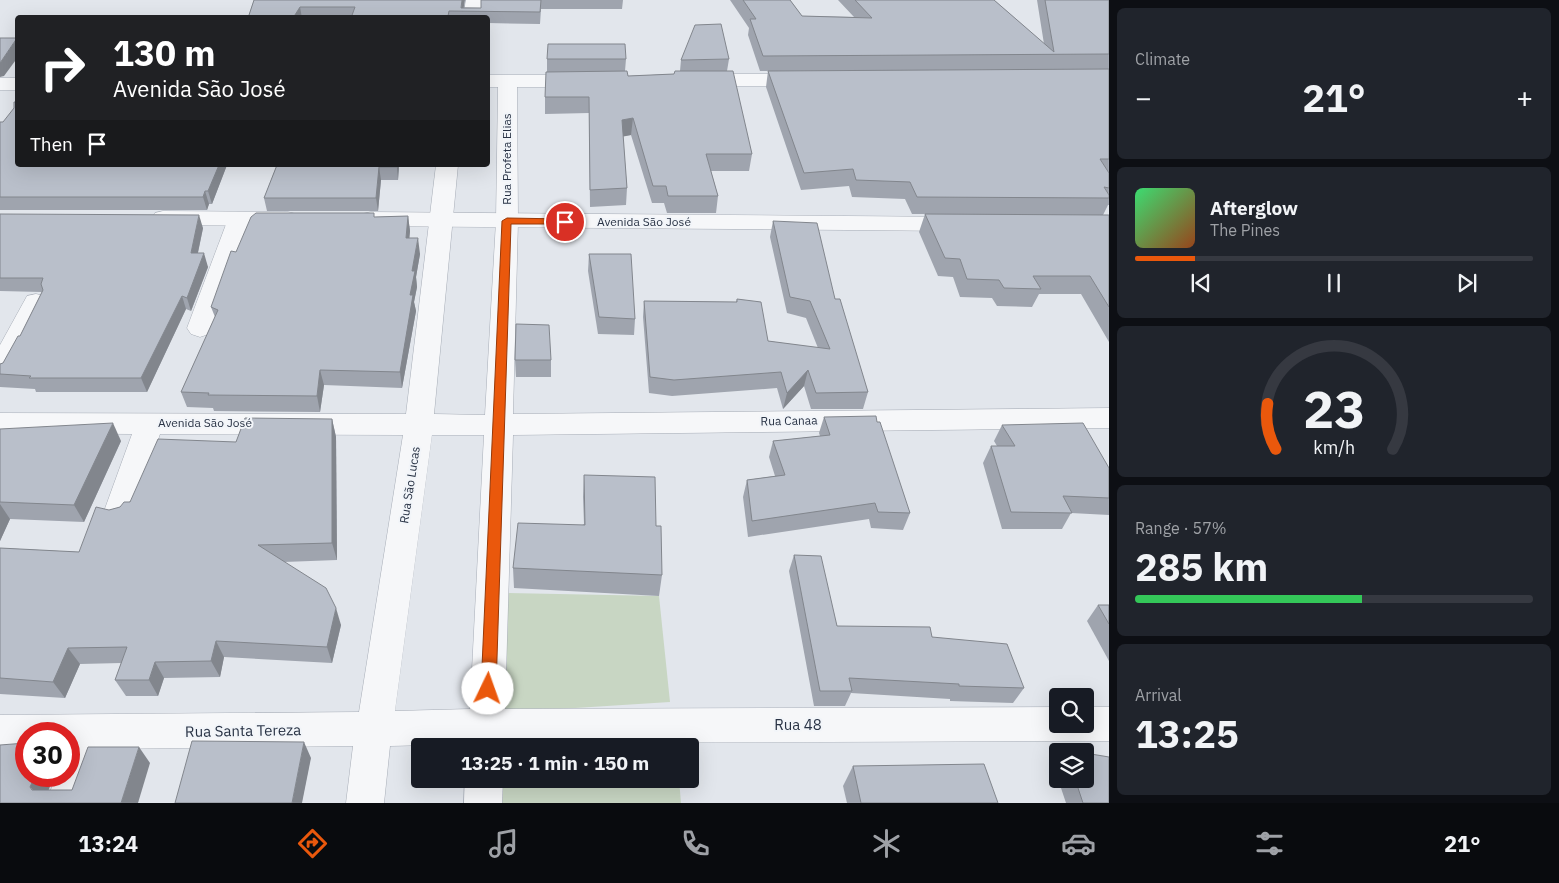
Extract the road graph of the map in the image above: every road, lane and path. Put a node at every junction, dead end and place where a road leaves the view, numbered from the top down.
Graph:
1 (474, 0) edge
2 (472, 15) edge
3 (823, 79) edge
4 (675, 80) edge
5 (498, 81) edge
6 (596, 81) edge
7 (0, 84) edge
8 (15, 84) edge
9 (447, 167) edge
10 (139, 218) edge
11 (238, 219) junction
12 (305, 219) edge
13 (353, 219) edge
14 (439, 220) junction
15 (507, 221) junction
16 (981, 224) edge
17 (36, 302) edge
18 (200, 328) dead end
19 (0, 369) edge
20 (1109, 418) edge
21 (0, 423) edge
22 (150, 423) junction
23 (419, 424) junction
24 (500, 425) junction
25 (118, 514) edge
26 (1109, 724) edge
27 (373, 729) junction
28 (0, 732) edge
29 (90, 732) junction
30 (486, 736) edge
31 (484, 788) edge
32 (65, 803) edge
33 (365, 803) edge
34 (483, 803) edge

1 - 2 street
3 - 4 street
5 - 6 street
5 - 15 street, Rua Profeta Elias
7 - 8 street
9 - 14 street, Rua São Lucas
10 - 11 street
11 - 12 street
11 - 18 street
13 - 14 street, Avenida São José
14 - 15 street, Avenida São José
14 - 23 street, Rua São Lucas
15 - 16 street, Avenida São José
15 - 24 street, Rua Profeta Elias
17 - 19 street
20 - 24 street, Rua Canaa
21 - 22 street, Avenida São José
22 - 23 street, Avenida São José
22 - 25 street
23 - 24 street, Avenida São José
23 - 27 street, Rua São Lucas
24 - 30 street, Rua Profeta Elias
26 - 30 street, Rua 48
27 - 29 street, Rua Santa Tereza
27 - 30 street, Rua Santa Tereza
27 - 33 street, Rua São Lucas
28 - 29 street, Rua Santa Tereza
29 - 32 street
31 - 34 street

